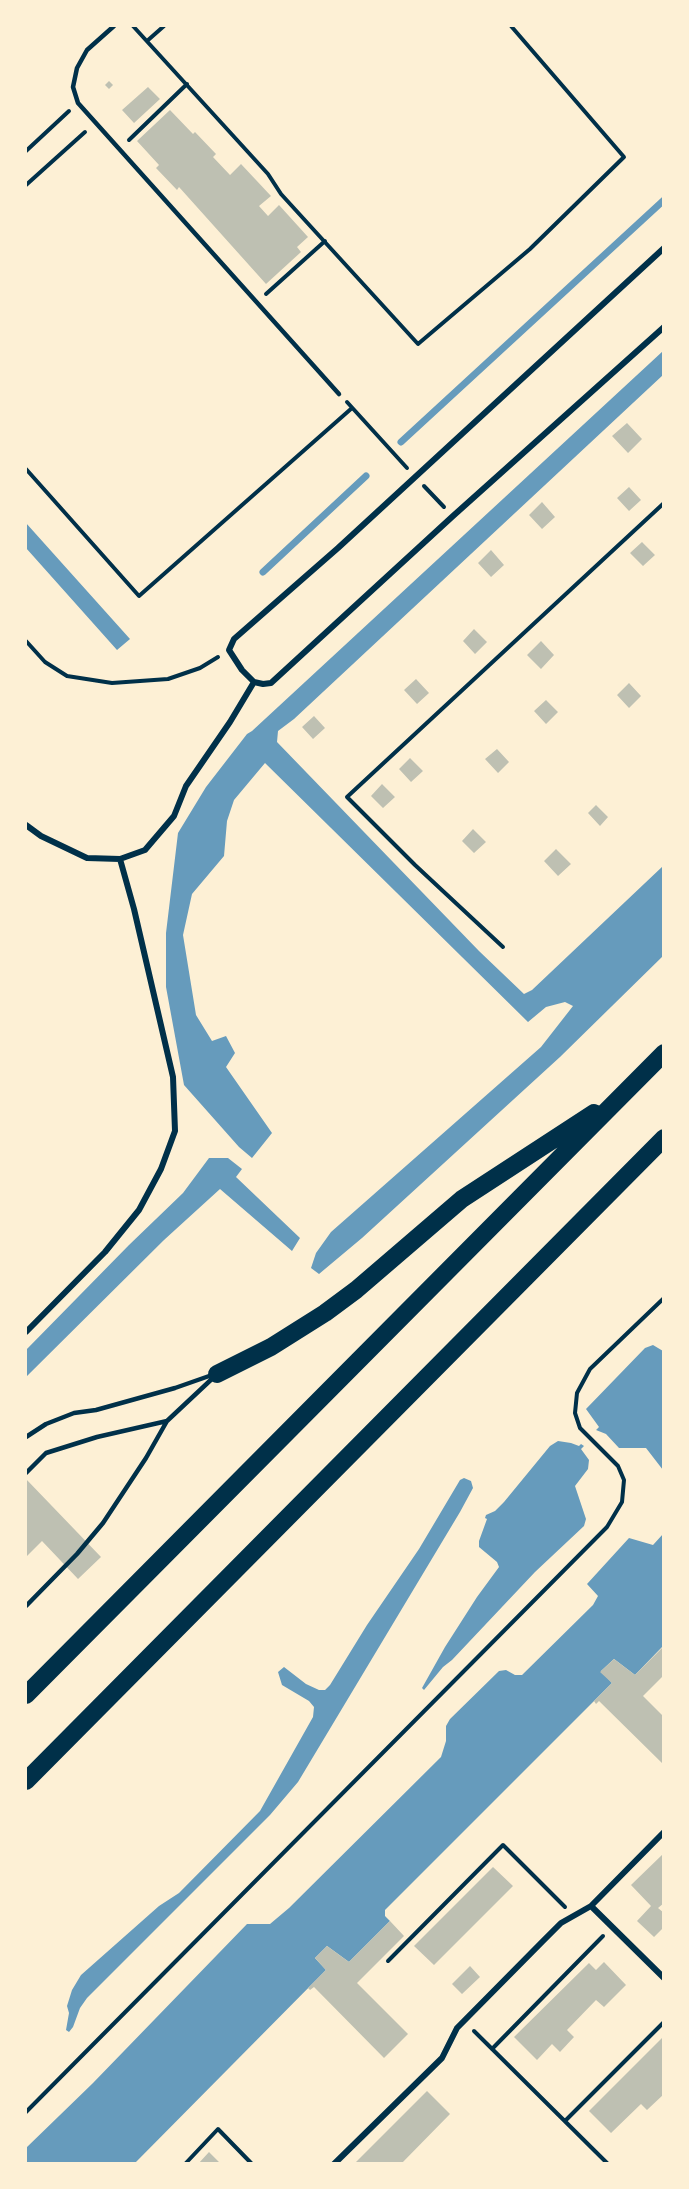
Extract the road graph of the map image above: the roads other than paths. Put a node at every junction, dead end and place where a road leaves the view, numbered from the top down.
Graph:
1 (114, 26) edge
2 (663, 248) edge
3 (663, 327) edge
4 (339, 394) dead end
5 (254, 682) junction
6 (26, 825) edge
7 (120, 859) junction
8 (663, 1053) edge
9 (623, 1094) junction
10 (663, 1138) edge
11 (26, 1332) edge
12 (217, 1374) junction
13 (167, 1421) junction
14 (26, 1437) edge
15 (26, 1473) edge
16 (26, 1606) edge
17 (26, 1695) edge
18 (26, 1781) edge
19 (663, 1832) edge
20 (591, 1906) junction
21 (663, 1978) edge
22 (334, 2163) edge

1 - 4 lane
2 - 5 street
3 - 5 street
5 - 7 street
6 - 7 street
7 - 11 street
8 - 9 highway
9 - 12 highway
9 - 17 highway
10 - 18 highway
12 - 13 lane
12 - 14 lane
13 - 15 lane
13 - 16 lane
19 - 20 street
20 - 21 street
20 - 22 street

